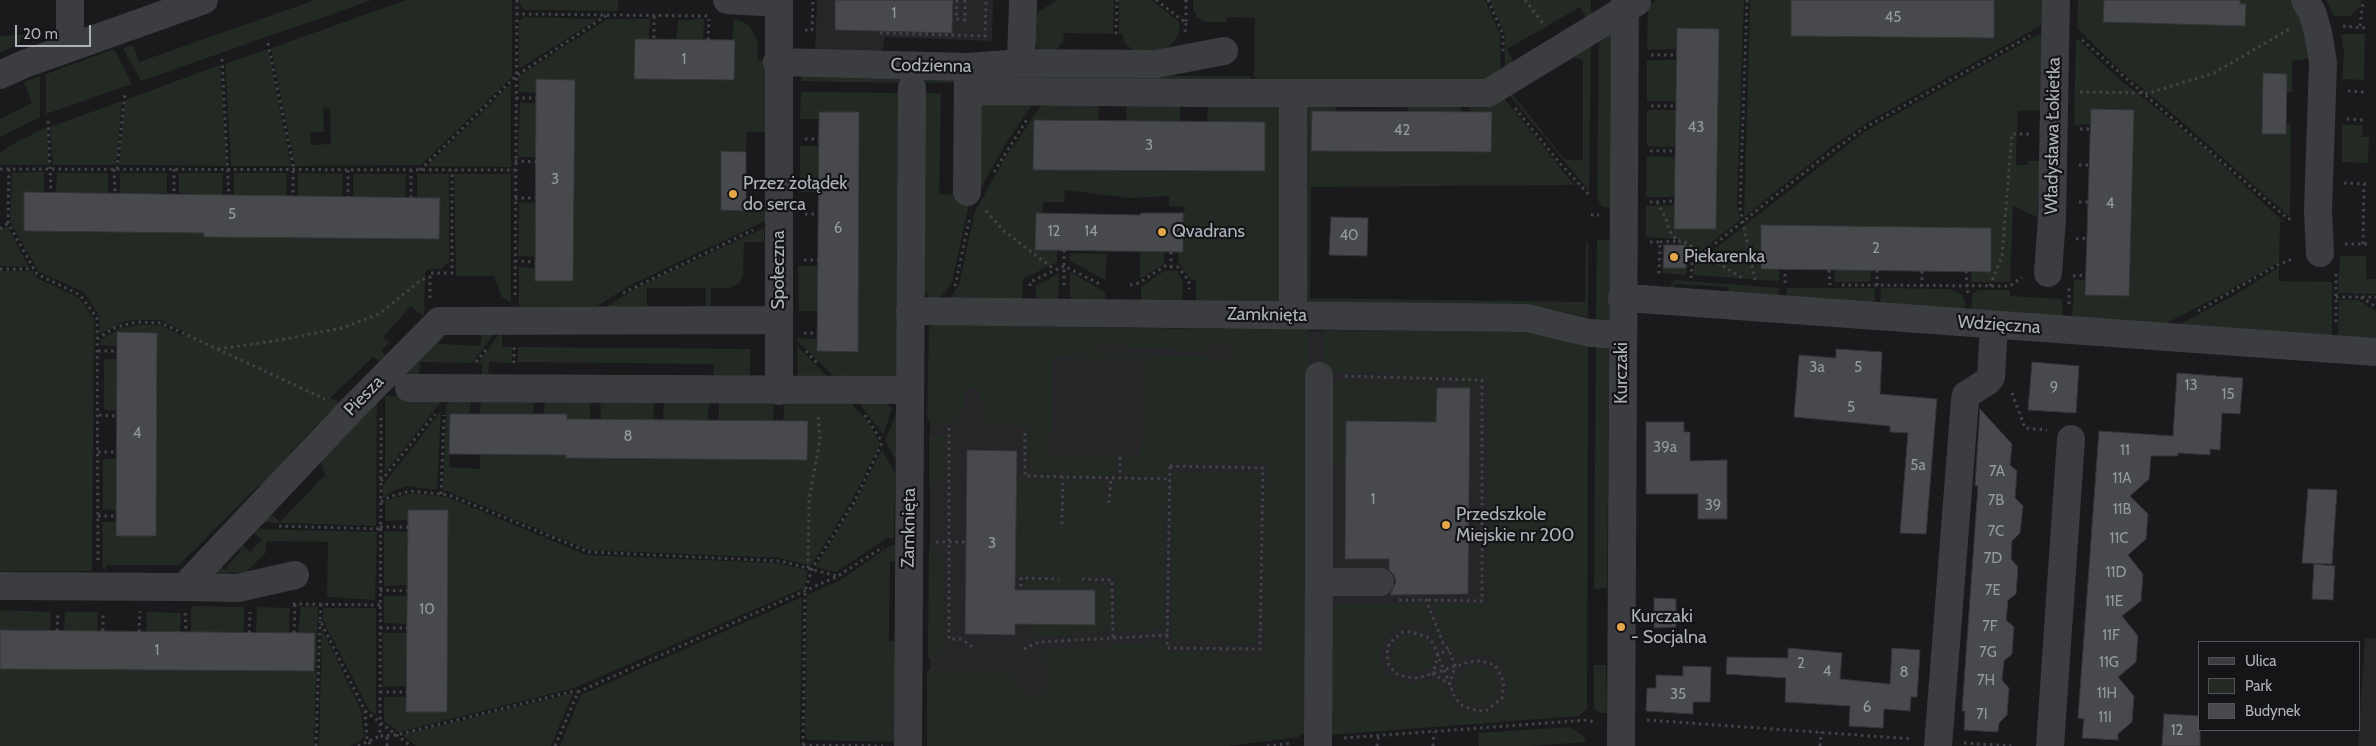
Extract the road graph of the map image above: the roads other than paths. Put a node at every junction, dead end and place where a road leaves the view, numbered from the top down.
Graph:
1 (70, 0) edge
2 (204, 0) edge
3 (1022, 0) edge
4 (779, 1) edge
5 (1630, 3) edge
6 (2056, 8) edge
7 (717, 11) edge
8 (2318, 14) edge
9 (70, 48) junction
10 (1224, 51) dead end
11 (777, 62) junction
12 (1021, 63) junction
13 (0, 75) edge
14 (968, 79) junction
15 (912, 88) dead end
16 (1293, 93) junction
17 (974, 199) road end
18 (2320, 252) road end
19 (2059, 274) road end
20 (1622, 299) junction
21 (910, 310) junction
22 (1293, 315) junction
23 (779, 320) junction
24 (1994, 325) junction
25 (1622, 335) junction
26 (2376, 352) edge
27 (1319, 376) road end
28 (409, 388) dead end
29 (791, 390) junction
30 (910, 390) junction
31 (2071, 439) road end
32 (295, 575) dead end
33 (1319, 582) junction
34 (1380, 582) road end
35 (0, 586) edge
36 (185, 600) junction
37 (1621, 735) edge
38 (1319, 743) edge
39 (1938, 743) edge
40 (908, 746) edge
41 (2050, 746) edge

1 - 9 street
2 - 9 street
3 - 12 street
4 - 7 street
4 - 11 street, Społeczna
5 - 16 street
5 - 20 street, Kurczaki
6 - 19 street, Władysława Łokietka
8 - 18 street
9 - 13 street
10 - 12 street, Codzienna
11 - 14 street, Codzienna
11 - 23 street, Społeczna
12 - 14 street, Codzienna
14 - 16 street
14 - 17 street
15 - 21 street, Zamknięta
16 - 22 street
20 - 24 street, Wdzięczna
20 - 25 street, Kurczaki
21 - 22 street, Zamknięta
21 - 30 street, Zamknięta
22 - 25 street, Zamknięta
23 - 29 street, Społeczna
23 - 36 street, Piesza
24 - 26 street, Wdzięczna
24 - 39 street
25 - 37 street, Kurczaki
27 - 33 street
28 - 29 street
29 - 30 street
30 - 40 street, Zamknięta
31 - 41 street
32 - 36 street
33 - 34 street
33 - 38 street
35 - 36 street

